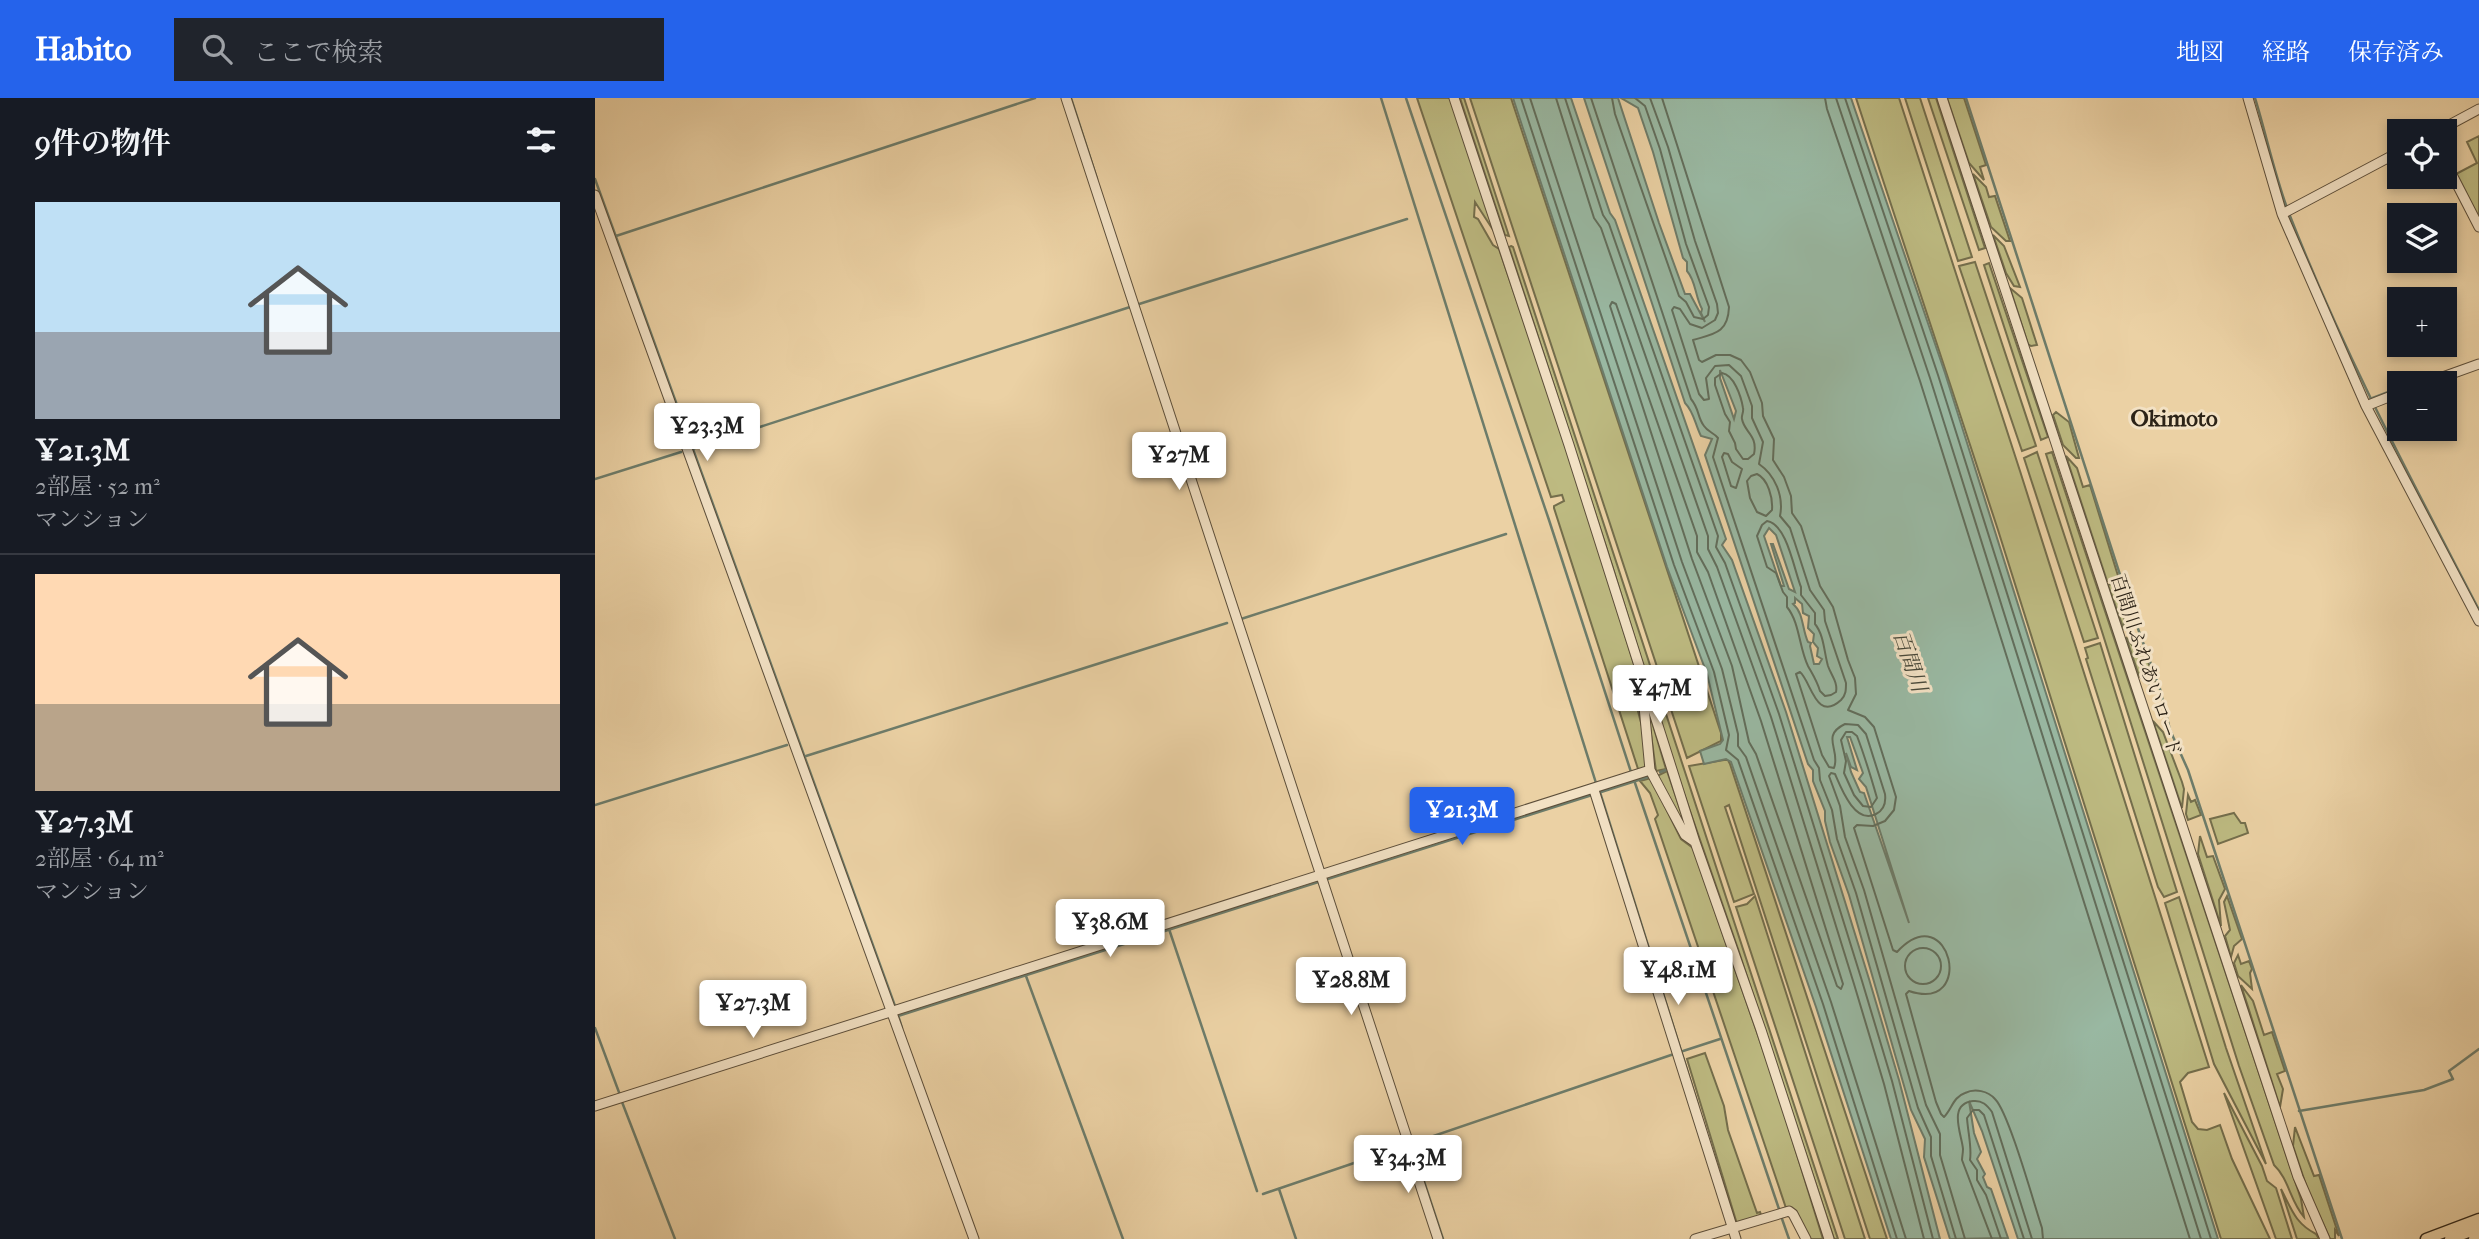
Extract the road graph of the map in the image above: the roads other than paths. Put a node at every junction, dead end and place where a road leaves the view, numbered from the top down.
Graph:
1 (1066, 98) edge
2 (1454, 98) edge
3 (1942, 98) edge
4 (2248, 98) edge
5 (2479, 109) edge
6 (2457, 121) edge
7 (2387, 158) edge
8 (2457, 184) edge
9 (595, 195) edge
10 (2287, 212) junction
11 (2479, 228) edge
12 (2479, 364) edge
13 (2457, 372) edge
14 (2387, 398) edge
15 (2370, 404) junction
16 (2479, 621) edge
17 (1643, 680) junction
18 (1650, 770) junction
19 (1596, 791) junction
20 (1695, 842) junction
21 (1321, 879) junction
22 (890, 1013) junction
23 (595, 1106) edge
24 (2479, 1219) edge
25 (2479, 1228) edge
26 (1735, 1230) edge
27 (2479, 1237) edge
28 (974, 1239) edge
29 (1439, 1239) edge
30 (1695, 1239) edge
31 (1806, 1239) edge
32 (1829, 1239) edge
33 (2326, 1239) edge
34 (2426, 1239) edge
35 (2450, 1239) edge
36 (2474, 1239) edge

1 - 21 street
2 - 17 street
3 - 33 street, 百間川ふれあいロード
4 - 10 street
5 - 6 street
7 - 10 street
8 - 11 street
9 - 22 street
10 - 15 street
12 - 13 street
14 - 15 street
15 - 16 street
17 - 18 street
17 - 20 street
18 - 19 street
18 - 20 street
19 - 21 street
19 - 26 street
20 - 32 street
21 - 22 street
21 - 29 street
22 - 23 street
22 - 28 street
24 - 34 main road
25 - 35 main road
26 - 30 street
26 - 31 street
27 - 36 main road

